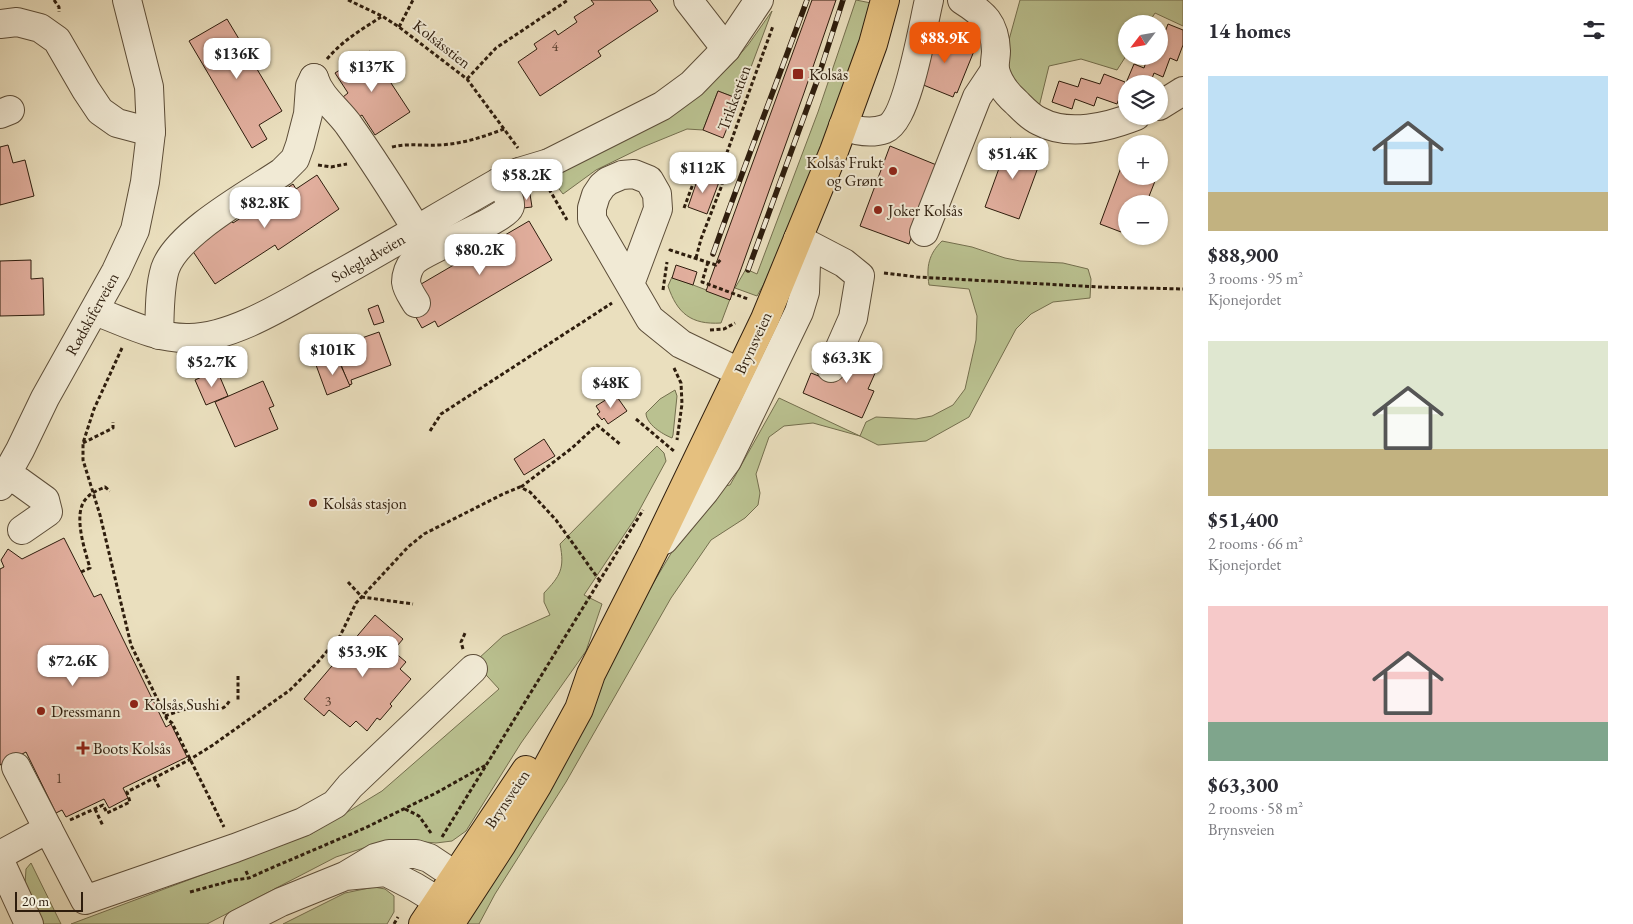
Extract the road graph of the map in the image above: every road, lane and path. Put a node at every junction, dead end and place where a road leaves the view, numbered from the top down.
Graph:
1 (127, 0) edge
2 (348, 0) edge
3 (413, 0) edge
4 (568, 0) edge
5 (688, 0) edge
6 (759, 0) edge
7 (885, 0) edge
8 (929, 0) edge
9 (962, 0) edge
10 (563, 1) edge
11 (382, 16) junction
12 (0, 24) edge
13 (774, 24) dead end
14 (399, 27) junction
15 (726, 49) junction
16 (995, 70) junction
17 (314, 78) junction
18 (467, 79) junction
19 (1183, 91) edge
20 (1168, 100) edge
21 (1118, 122) edge
22 (844, 126) junction
23 (151, 132) junction
24 (725, 158) junction
25 (513, 169) junction
26 (653, 186) junction
27 (417, 230) junction
28 (924, 232) dead end
29 (798, 239) junction
30 (696, 258) junction
31 (721, 260) dead end
32 (708, 262) junction
33 (860, 276) junction
34 (1183, 289) edge
35 (621, 294) junction
36 (666, 297) dead end
37 (416, 303) dead end
38 (747, 305) dead end
39 (95, 311) junction
40 (740, 316) dead end
41 (132, 325) junction
42 (704, 328) dead end
43 (159, 334) junction
44 (673, 365) dead end
45 (831, 368) dead end
46 (739, 372) junction
47 (636, 419) dead end
48 (113, 422) dead end
49 (430, 431) dead end
50 (83, 443) junction
51 (621, 445) dead end
52 (676, 452) junction
53 (672, 460) dead end
54 (3, 480) edge
55 (520, 487) junction
56 (110, 491) dead end
57 (92, 493) junction
58 (646, 506) dead end
59 (22, 530) dead end
60 (653, 552) junction
61 (82, 572) dead end
62 (600, 581) junction
63 (348, 582) dead end
64 (362, 597) junction
65 (413, 604) dead end
66 (473, 670) dead end
67 (238, 676) dead end
68 (230, 700) dead end
69 (238, 702) dead end
70 (165, 716) junction
71 (189, 760) junction
72 (16, 766) dead end
73 (154, 778) junction
74 (160, 789) dead end
75 (95, 809) junction
76 (404, 809) dead end
77 (103, 826) dead end
78 (47, 827) junction
79 (433, 837) dead end
80 (441, 839) dead end
81 (235, 848) junction
82 (0, 855) edge
83 (0, 862) edge
84 (344, 876) junction
85 (249, 878) dead end
86 (460, 888) junction
87 (444, 913) edge
88 (29, 924) edge
89 (238, 924) edge
90 (424, 924) edge

1 - 23 street, Rødskiferveien
2 - 11 path, Kolsåsstien
3 - 14 path
4 - 10 path
5 - 15 street
6 - 15 street, Solegladveien
7 - 22 main road, Brynsveien
8 - 22 street
9 - 16 street
10 - 18 path
11 - 14 path, Kolsåsstien
11 - 17 path
12 - 23 street
13 - 24 path, Trikkestien
14 - 18 path, Kolsåsstien
15 - 25 street, Solegladveien, bridge
16 - 21 street
16 - 28 street
17 - 27 street
17 - 43 street
18 - 25 path, Kolsåsstien
19 - 20 street
22 - 29 main road, Brynsveien
23 - 39 street, Rødskiferveien
24 - 26 path
24 - 30 path, Trikkestien
25 - 27 street, Solegladveien
25 - 37 street
26 - 35 street
26 - 35 street
27 - 43 street, Solegladveien
29 - 33 street
29 - 46 main road, Brynsveien
29 - 60 street
30 - 32 path
30 - 36 path
31 - 32 path
32 - 38 path
33 - 34 path
33 - 45 street
35 - 46 street
35 - 49 path
39 - 41 street, Solegladveien
39 - 54 street, Rødskiferveien
40 - 42 path
41 - 43 street, Solegladveien
41 - 50 path
44 - 52 path
46 - 60 main road, Brynsveien
47 - 52 path
48 - 50 path
50 - 57 path
51 - 55 path
52 - 53 path
54 - 59 street
55 - 62 path
55 - 64 path
56 - 57 path
57 - 61 path
57 - 70 path
58 - 62 path
60 - 86 main road, Brynsveien
62 - 80 path
63 - 64 path
64 - 65 path
64 - 71 path
66 - 81 street
67 - 69 path
68 - 70 path
70 - 71 path
71 - 73 path
71 - 81 path
72 - 78 street
73 - 74 path
73 - 75 path
75 - 77 path
75 - 78 path
76 - 79 path
78 - 81 street
78 - 82 street
81 - 85 path
83 - 88 street
84 - 86 street
84 - 87 street
84 - 89 street
86 - 87 main road, Brynsveien
87 - 90 main road, Brynsveien

